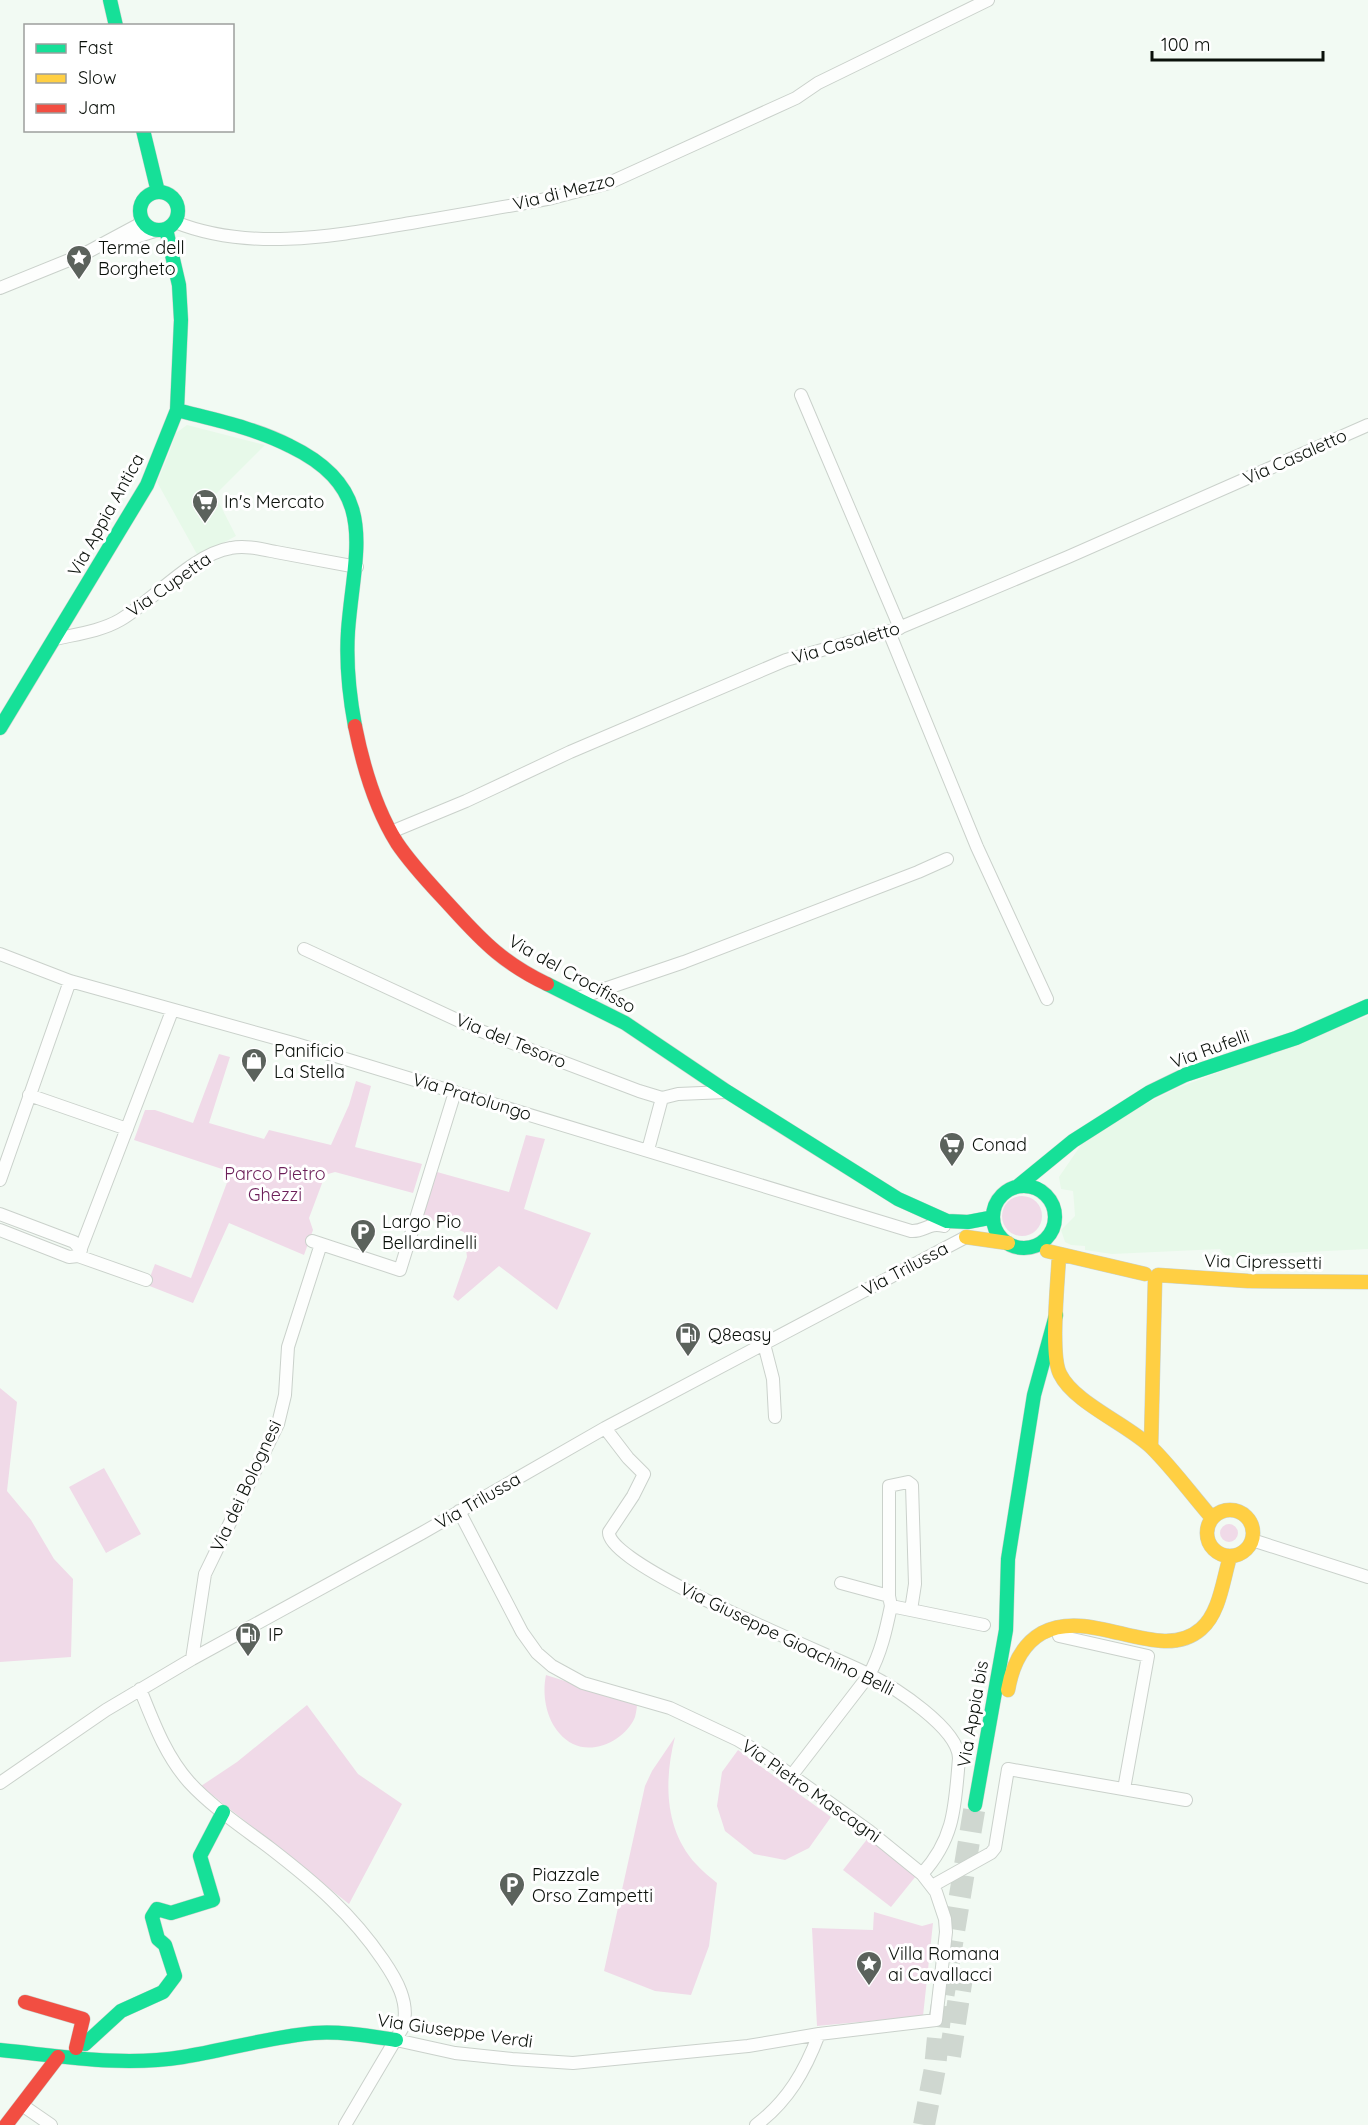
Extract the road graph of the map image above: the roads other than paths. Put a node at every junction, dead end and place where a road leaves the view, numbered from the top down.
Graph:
1 (110, 0) edge
2 (116, 0) edge
3 (988, 0) edge
4 (116, 24) edge
5 (117, 24) edge
6 (144, 132) edge
7 (159, 192) junction
8 (142, 219) junction
9 (166, 227) junction
10 (84, 254) junction
11 (0, 288) edge
12 (801, 395) dead end
13 (177, 410) junction
14 (1368, 425) edge
15 (357, 567) junction
16 (895, 630) junction
17 (55, 639) junction
18 (0, 728) edge
19 (391, 832) junction
20 (947, 859) dead end
21 (304, 949) dead end
22 (0, 954) edge
23 (70, 981) junction
24 (578, 998) junction
25 (1047, 999) dead end
26 (1368, 1006) edge
27 (172, 1011) junction
28 (455, 1092) junction
29 (727, 1092) junction
30 (29, 1095) junction
31 (662, 1098) junction
32 (127, 1129) junction
33 (1073, 1141) junction
34 (648, 1150) junction
35 (0, 1180) edge
36 (1018, 1186) junction
37 (1047, 1196) junction
38 (991, 1213) junction
39 (0, 1214) edge
40 (940, 1222) junction
41 (0, 1230) edge
42 (1049, 1235) junction
43 (961, 1239) junction
44 (1008, 1244) junction
45 (1031, 1247) junction
46 (80, 1253) junction
47 (1059, 1255) junction
48 (1153, 1277) junction
49 (146, 1280) dead end
50 (1368, 1282) edge
51 (1056, 1315) junction
52 (764, 1344) junction
53 (775, 1417) dead end
54 (605, 1428) junction
55 (1150, 1447) junction
56 (459, 1511) junction
57 (1212, 1518) junction
58 (1252, 1540) junction
59 (1230, 1557) junction
60 (1368, 1577) edge
61 (841, 1583) dead end
62 (890, 1601) junction
63 (910, 1610) junction
64 (984, 1625) dead end
65 (1059, 1636) dead end
66 (192, 1659) junction
67 (869, 1675) junction
68 (140, 1689) junction
69 (792, 1776) junction
70 (0, 1783) edge
71 (1124, 1789) junction
72 (1186, 1800) dead end
73 (222, 1812) junction
74 (922, 1874) junction
75 (932, 1886) junction
76 (25, 2002) dead end
77 (936, 2020) joint
78 (819, 2034) junction
79 (396, 2040) junction
80 (79, 2050) junction
81 (3, 2054) edge
82 (58, 2057) junction
83 (22, 2104) junction
84 (6, 2125) edge
85 (51, 2125) edge
86 (345, 2125) edge
87 (756, 2125) edge

1 - 4 main road
2 - 5 street
3 - 9 street, Via di Mezzo
6 - 7 main road
7 - 8 main road
7 - 9 main road
8 - 9 main road
8 - 10 street
9 - 10 street
9 - 13 main road, Via Appia Antica
10 - 11 street
12 - 16 street
13 - 15 main road, Via del Crocifisso
13 - 17 main road, Via Appia Antica
14 - 16 street, Via Casaletto
15 - 17 street, Via Cupetta
15 - 19 main road, Via del Crocifisso
16 - 19 street, Via Casaletto
16 - 25 street
17 - 18 main road, Via Appia Antica
19 - 24 main road, Via del Crocifisso
20 - 24 street
21 - 31 street, Via del Tesoro
22 - 23 street, Via Pratolungo
23 - 27 street, Via Pratolungo
23 - 30 street
24 - 29 main road, Via del Crocifisso
26 - 33 main road, Via Rufelli
27 - 28 street, Via Pratolungo
27 - 32 street
28 - 34 street, Via Pratolungo
28 - 66 street, Via dei Bolognesi
29 - 31 street, Via del Tesoro
29 - 40 main road, Via del Crocifisso
30 - 32 street
30 - 35 street
31 - 34 street
32 - 46 street
33 - 36 main road, Via Rufelli
33 - 37 main road, Via Rufelli
34 - 40 street, Via Pratolungo
36 - 37 main road
36 - 38 main road
37 - 42 main road
38 - 40 main road, Via del Crocifisso
38 - 43 main road
38 - 44 main road
39 - 46 street
40 - 43 main road
41 - 46 street
42 - 45 main road
42 - 47 main road
43 - 44 main road
43 - 52 street, Via Trilussa
44 - 45 main road
45 - 47 main road, Via Cipressetti
46 - 49 street
47 - 48 main road, Via Cipressetti
47 - 51 main road
48 - 50 main road, Via Cipressetti
48 - 55 main road
51 - 55 main road
51 - 59 main road, Via Appia bis
52 - 53 street
52 - 54 street, Via Trilussa
54 - 56 street, Via Trilussa
54 - 67 street, Via Giuseppe Gioachino Belli
55 - 57 main road
56 - 66 street, Via Trilussa
56 - 69 street, Via Pietro Mascagni
57 - 58 main road
57 - 59 main road
58 - 59 main road
58 - 60 street
61 - 62 street
62 - 63 street
62 - 63 street
62 - 67 street
63 - 64 street
65 - 71 street
66 - 68 street, Via Trilussa
67 - 69 street
67 - 74 street, Via Giuseppe Gioachino Belli
68 - 70 street, Via Trilussa
68 - 73 street
69 - 74 street, Via Pietro Mascagni
71 - 72 street
71 - 75 street
73 - 79 street
73 - 80 main road
74 - 75 street, Via Pietro Mascagni
75 - 77 street, Via Pietro Mascagni
76 - 80 main road
77 - 78 street, Via Giuseppe Verdi
78 - 79 street, Via Giuseppe Verdi
78 - 87 street
79 - 80 main road, Via Giuseppe Verdi
79 - 86 street
80 - 82 main road, Via Giuseppe Verdi
81 - 82 main road, Via Giuseppe Verdi
82 - 83 main road
83 - 84 main road
83 - 85 street

